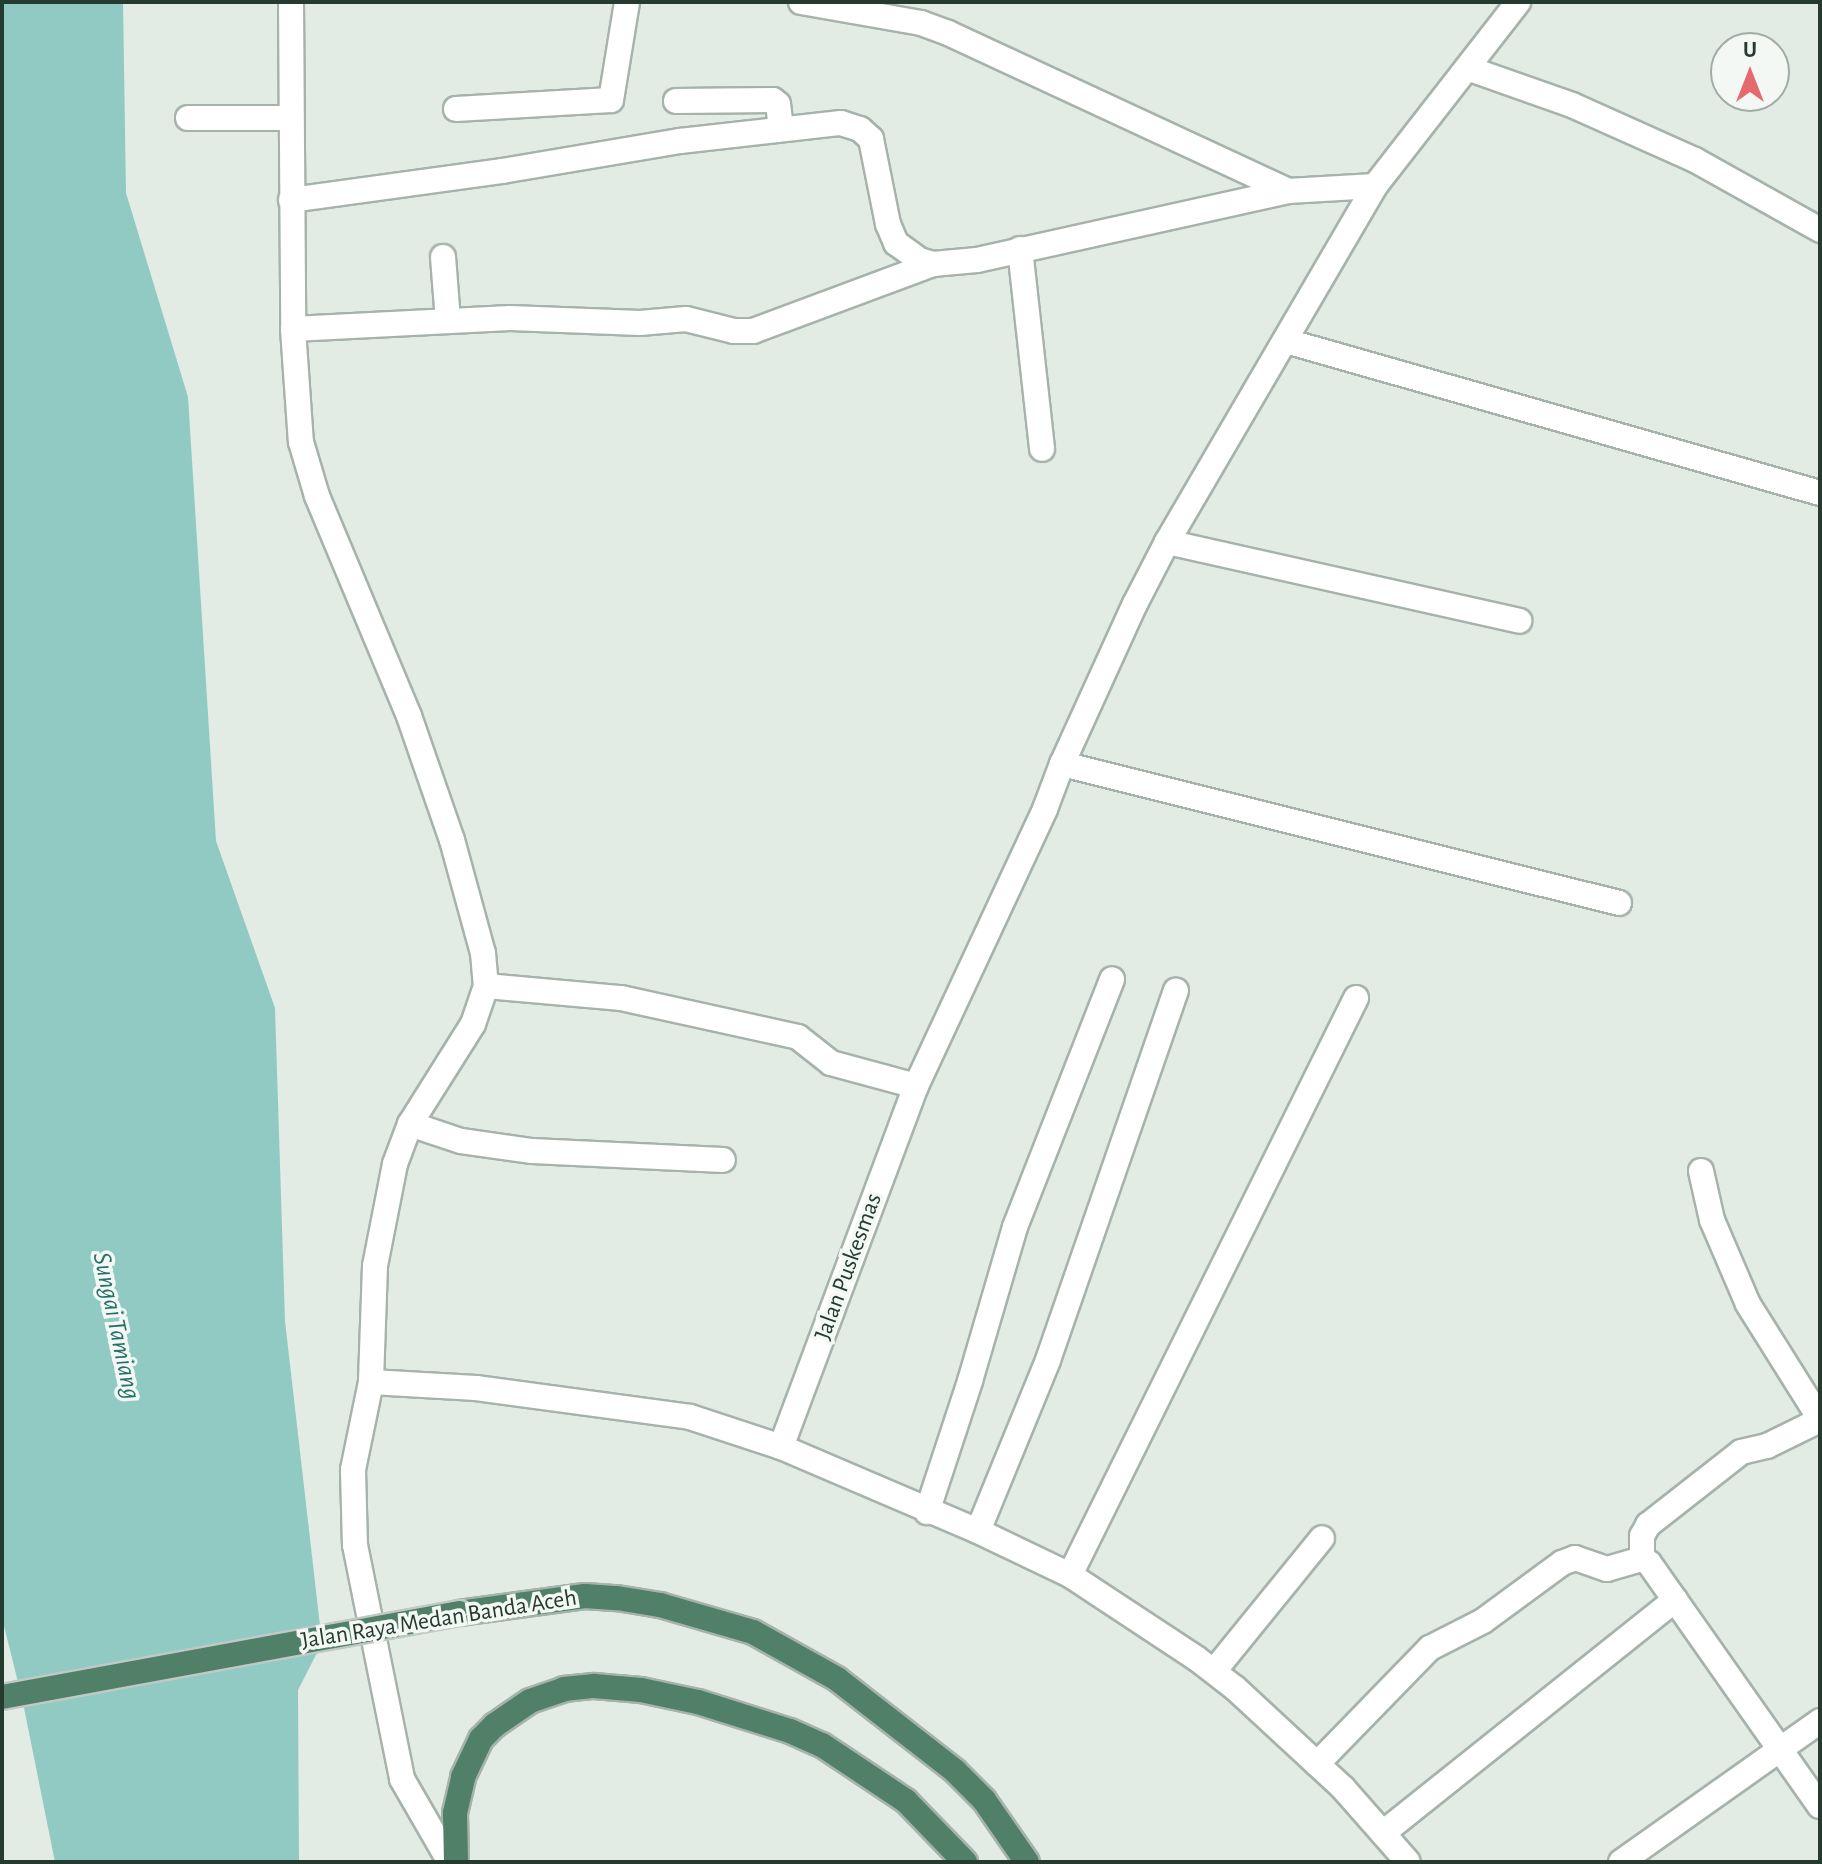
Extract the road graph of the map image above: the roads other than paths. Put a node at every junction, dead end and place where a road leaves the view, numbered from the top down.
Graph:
1 (291, 2) edge
2 (627, 2) edge
3 (801, 2) edge
4 (1518, 2) edge
5 (1467, 68) junction
6 (676, 101) dead end
7 (456, 109) dead end
8 (188, 118) dead end
9 (289, 118) junction
10 (781, 128) junction
11 (1375, 186) junction
12 (1288, 191) junction
13 (291, 200) junction
14 (1820, 230) edge
15 (1020, 249) junction
16 (443, 257) dead end
17 (933, 264) junction
18 (448, 321) junction
19 (293, 329) junction
20 (1286, 341) junction
21 (1042, 449) dead end
22 (1820, 493) edge
23 (1167, 542) junction
24 (1519, 621) dead end
25 (1062, 764) junction
26 (1619, 903) dead end
27 (1112, 979) dead end
28 (486, 986) junction
29 (1176, 991) dead end
30 (1356, 998) dead end
31 (916, 1086) junction
32 (410, 1124) junction
33 (723, 1160) dead end
34 (1701, 1171) dead end
35 (371, 1382) junction
36 (1820, 1419) edge
37 (781, 1447) junction
38 (927, 1512) junction
39 (978, 1531) junction
40 (1322, 1538) dead end
41 (1642, 1559) junction
42 (1070, 1575) junction
43 (1675, 1600) junction
44 (1214, 1671) junction
45 (2, 1697) edge
46 (1820, 1721) edge
47 (1781, 1749) junction
48 (1317, 1764) junction
49 (1820, 1806) edge
50 (1383, 1833) junction
51 (450, 1862) edge
52 (456, 1862) edge
53 (965, 1862) edge
54 (1027, 1862) edge
55 (1408, 1862) edge
56 (1621, 1862) edge

1 - 9 street
2 - 7 street
3 - 12 street
4 - 5 street, Jalan Puskesmas
5 - 11 street, Jalan Puskesmas
5 - 14 street
6 - 10 street
8 - 9 street
9 - 13 street
10 - 13 street
10 - 17 street
11 - 12 street
11 - 20 street, Jalan Puskesmas
12 - 15 street
13 - 19 street
15 - 17 street
15 - 21 street
16 - 18 street
17 - 18 street
18 - 19 street
19 - 28 street
20 - 22 street
20 - 23 street, Jalan Puskesmas
23 - 24 street
23 - 25 street, Jalan Puskesmas
25 - 26 street
25 - 31 street, Jalan Puskesmas
27 - 38 street
28 - 31 street
28 - 32 street
29 - 39 street
30 - 42 street
31 - 37 street, Jalan Puskesmas
32 - 33 street
32 - 35 street
34 - 36 street
35 - 37 street
35 - 51 street
36 - 41 street
37 - 38 street
38 - 39 street
39 - 42 street
40 - 44 street
41 - 43 street
41 - 48 street
42 - 44 street
43 - 47 street
43 - 50 street
44 - 48 street
45 - 54 highway, Jalan Raya Medan Banda Aceh, bridge
46 - 47 street
47 - 49 street
47 - 56 street
48 - 50 street
50 - 55 street
52 - 53 highway

